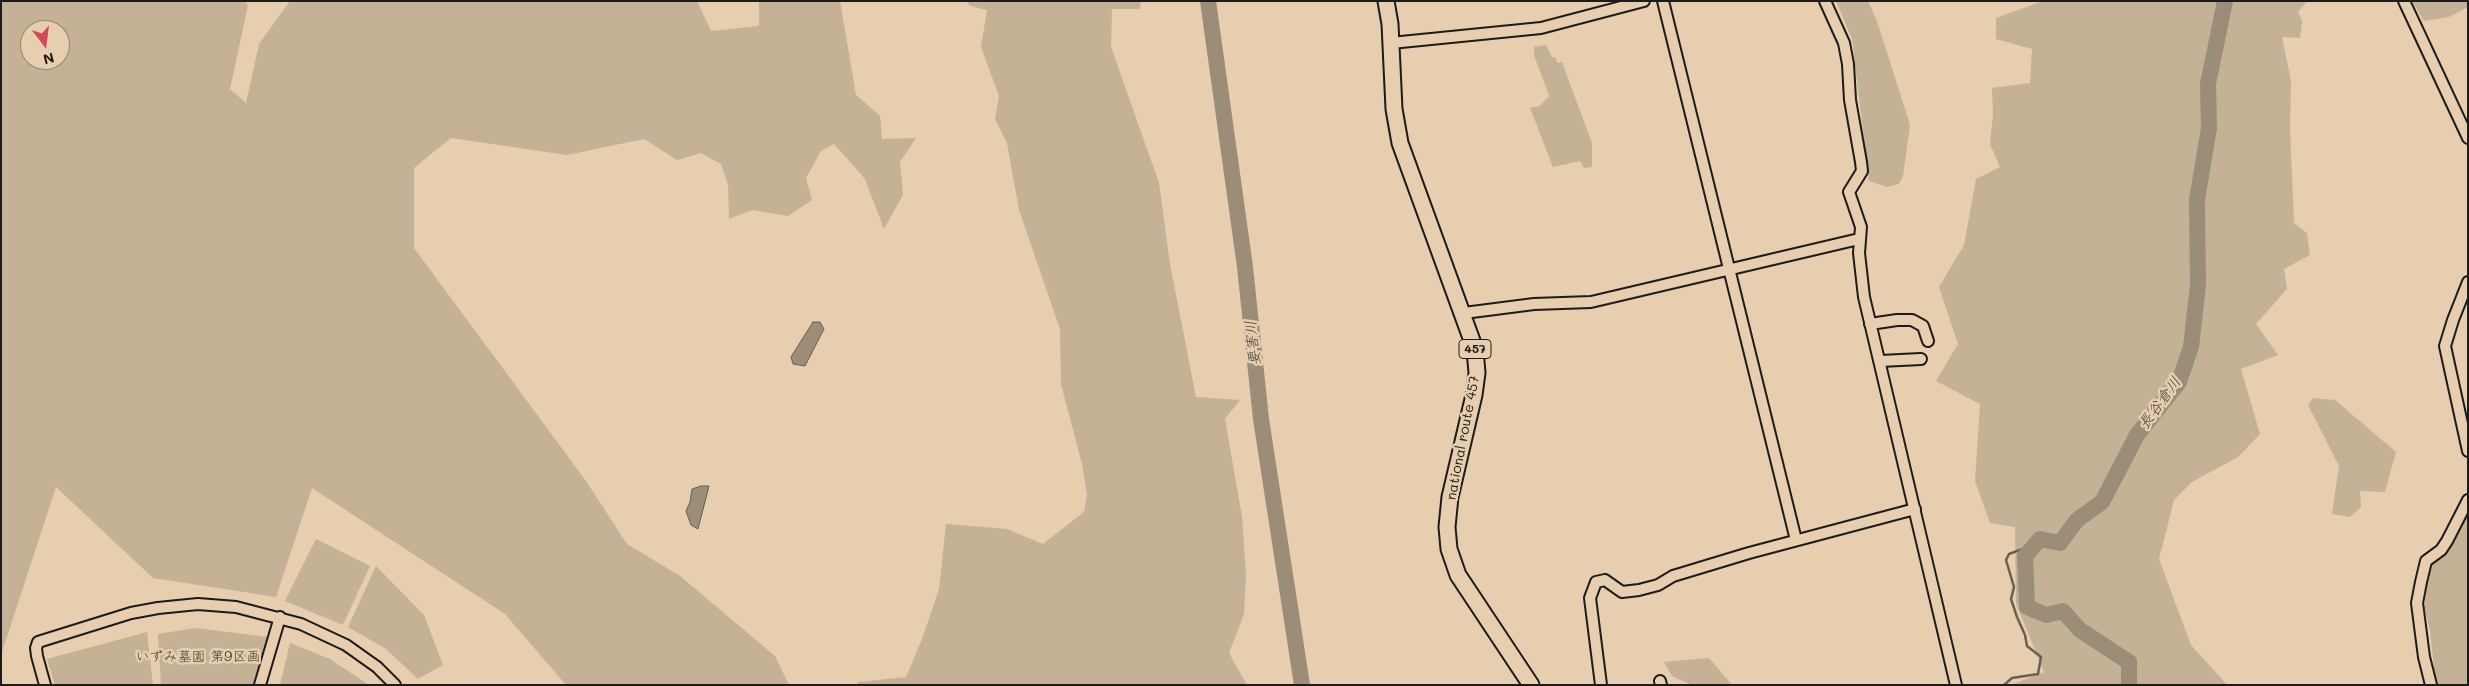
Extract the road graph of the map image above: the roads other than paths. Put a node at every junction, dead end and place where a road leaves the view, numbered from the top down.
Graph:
1 (1386, 1) edge
2 (1644, 1) edge
3 (1663, 1) edge
4 (1825, 1) edge
5 (2404, 1) edge
6 (1391, 43) junction
7 (2468, 138) edge
8 (1859, 239) junction
9 (1730, 269) junction
10 (2468, 282) edge
11 (1464, 313) junction
12 (1870, 324) junction
13 (1928, 341) dead end
14 (1921, 359) dead end
15 (1880, 361) junction
16 (2468, 451) edge
17 (2468, 500) edge
18 (1915, 509) junction
19 (1796, 540) junction
20 (280, 616) junction
21 (45, 685) edge
22 (260, 685) edge
23 (395, 685) edge
24 (1531, 685) edge
25 (1602, 685) edge
26 (1956, 685) edge
27 (2431, 685) edge

1 - 6 highway, national route 457 / 457
2 - 6 street
3 - 9 street
4 - 8 street
5 - 7 street
6 - 11 highway, national route 457 / 457
8 - 9 street
8 - 12 street
9 - 11 street
9 - 19 street
10 - 16 street
11 - 24 highway, national route 457 / 457
12 - 13 street
12 - 15 street
14 - 15 street
15 - 18 street
17 - 27 street
18 - 19 street
18 - 26 street
19 - 25 street
20 - 21 street
20 - 22 street
20 - 23 street

